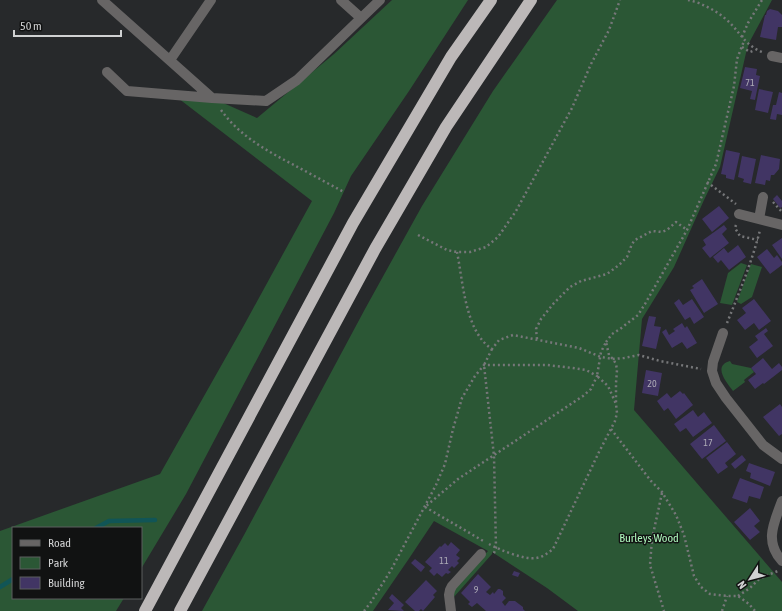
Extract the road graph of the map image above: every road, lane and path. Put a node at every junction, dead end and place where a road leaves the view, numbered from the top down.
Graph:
1 (102, 0) edge
2 (211, 0) edge
3 (341, 0) edge
4 (380, 0) edge
5 (491, 0) edge
6 (531, 0) edge
7 (620, 0) edge
8 (688, 0) edge
9 (762, 0) edge
10 (361, 18) junction
11 (742, 37) junction
12 (744, 41) junction
13 (742, 47) junction
14 (756, 50) junction
15 (772, 56) joint
16 (782, 58) edge
17 (170, 60) junction
18 (107, 72) dead end
19 (212, 98) junction
20 (344, 192) dead end
21 (764, 197) dead end
22 (739, 214) dead end
23 (761, 220) junction
24 (782, 225) edge
25 (687, 230) junction
26 (418, 235) dead end
27 (457, 252) junction
28 (723, 333) joint
29 (537, 340) junction
30 (606, 342) junction
31 (492, 349) junction
32 (601, 357) junction
33 (613, 359) junction
34 (484, 365) junction
35 (712, 371) junction
36 (597, 376) junction
37 (616, 404) junction
38 (611, 429) junction
39 (494, 456) junction
40 (782, 459) edge
41 (662, 492) junction
42 (782, 502) edge
43 (425, 507) junction
44 (496, 548) junction
45 (481, 554) dead end
46 (494, 554) dead end
47 (782, 561) edge
48 (782, 569) edge
49 (727, 596) junction
50 (738, 596) junction
51 (145, 611) edge
52 (180, 611) edge
53 (364, 611) edge
54 (451, 611) edge
55 (664, 611) edge
56 (722, 611) edge
57 (755, 611) edge

1 - 17 street
2 - 17 street
3 - 10 street
4 - 10 street
5 - 51 highway
6 - 52 highway
7 - 27 path
8 - 11 path
9 - 11 path
10 - 19 street
11 - 12 path
12 - 13 path
12 - 14 path
13 - 14 path
13 - 25 path
14 - 15 path
15 - 16 street
17 - 19 street
18 - 19 street
19 - 20 path
21 - 23 street
22 - 23 street
23 - 24 street
23 - 28 path
25 - 29 path
25 - 30 path
26 - 27 path
27 - 31 path
28 - 35 street
29 - 31 path
29 - 32 path
30 - 32 path
30 - 33 path
31 - 34 path
32 - 33 path
32 - 36 path
33 - 35 path
33 - 37 path
34 - 36 path
34 - 39 path
34 - 43 path
35 - 40 street
36 - 37 path
36 - 39 path
37 - 38 path
38 - 41 path
38 - 44 path
39 - 43 path
39 - 44 path
41 - 49 path
41 - 55 path
42 - 47 street
43 - 44 path
43 - 53 path
44 - 46 path
45 - 54 street
48 - 50 path
49 - 50 path
49 - 56 path
50 - 57 path

